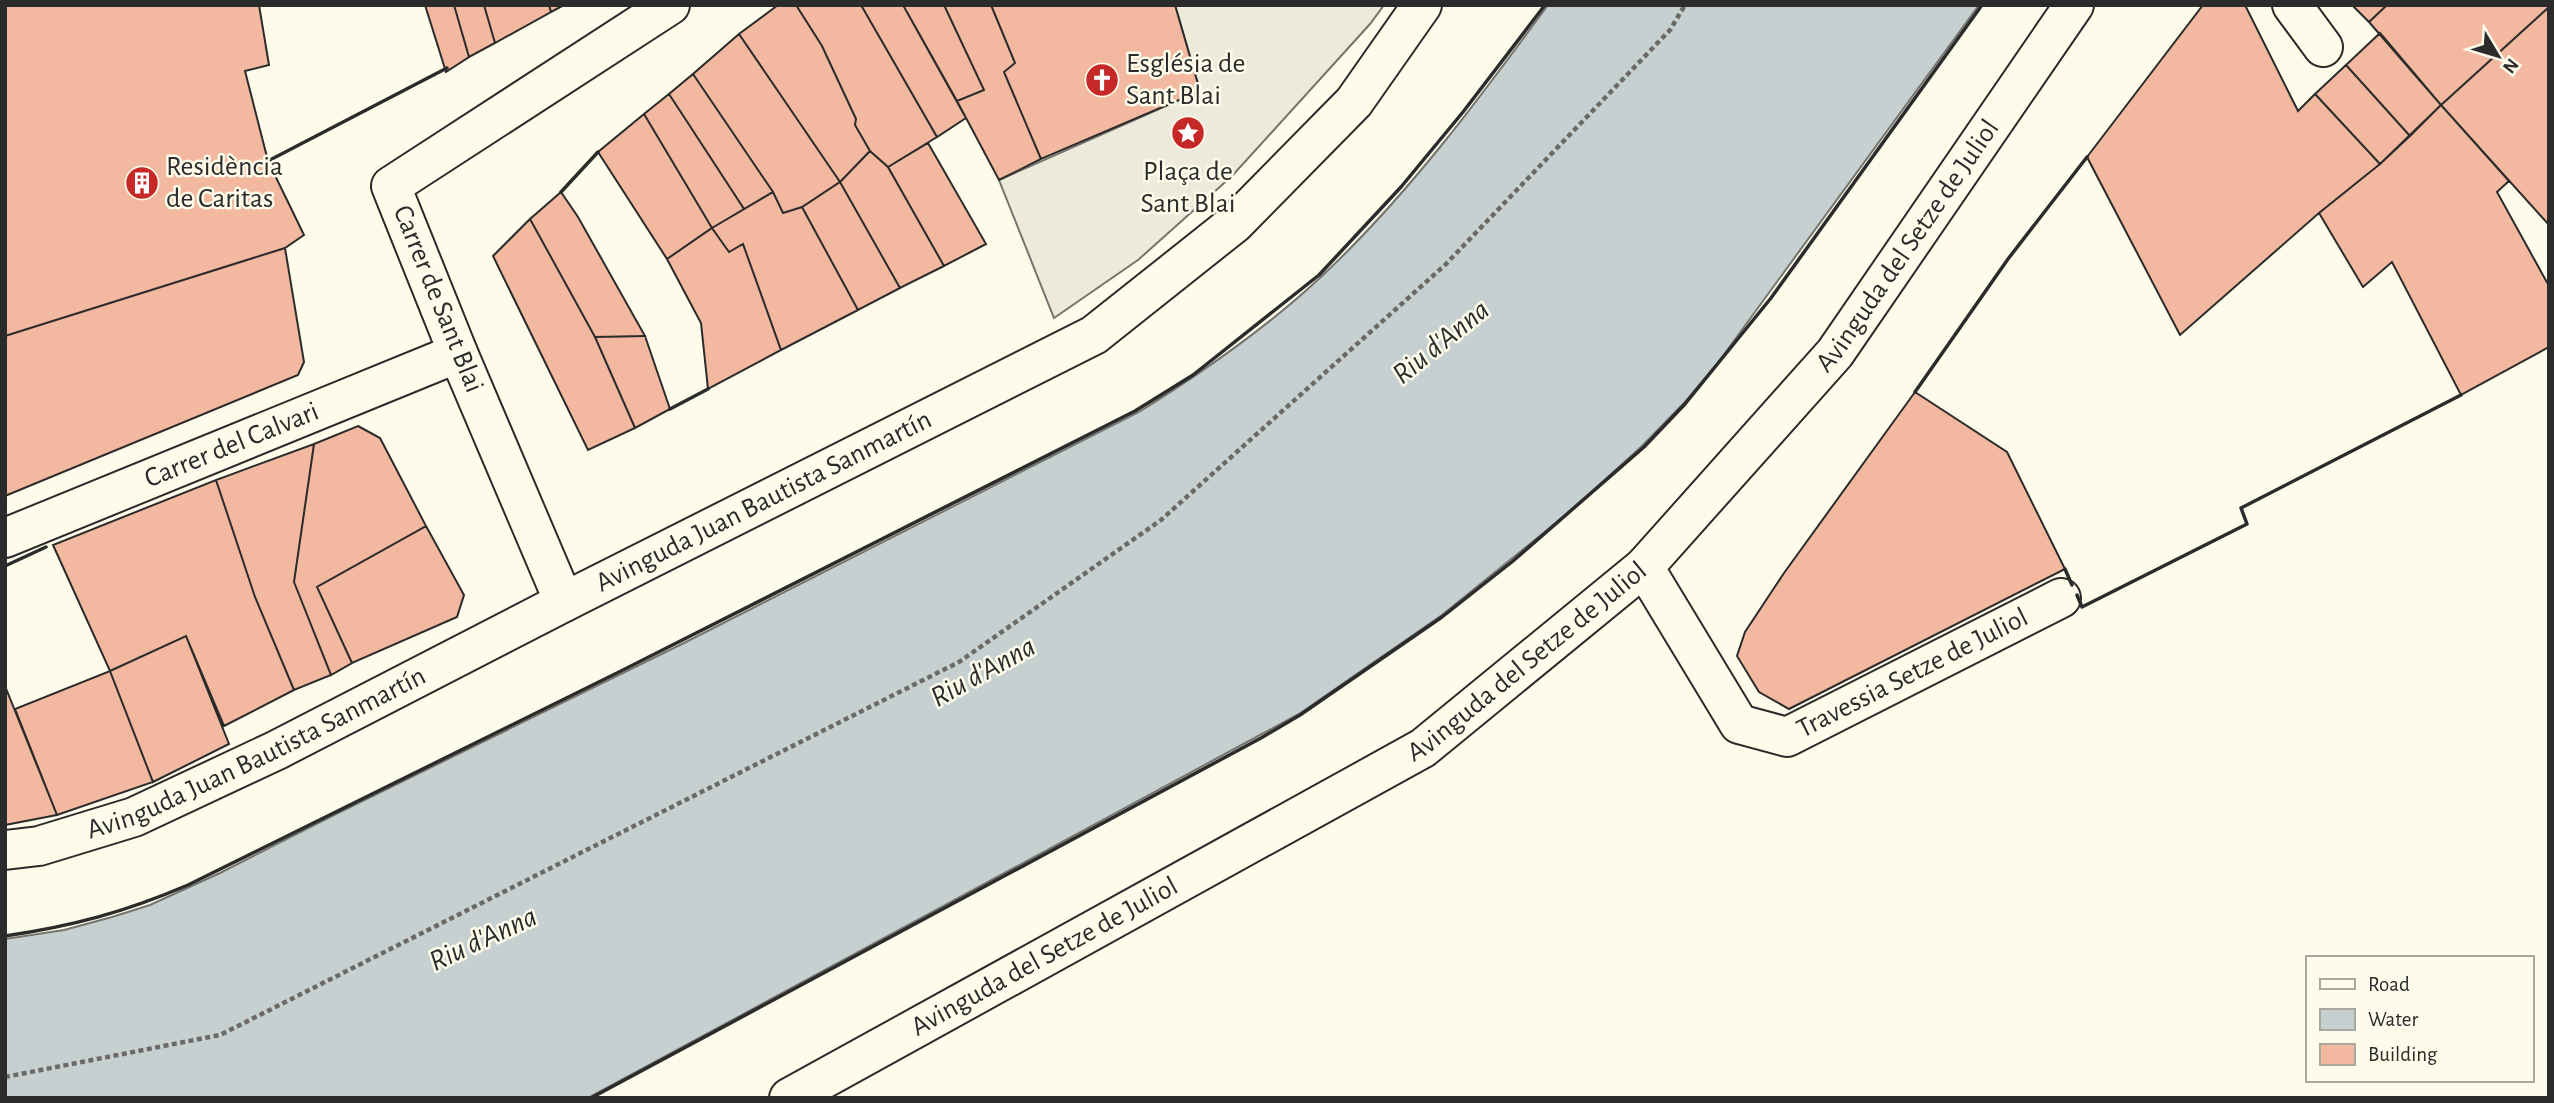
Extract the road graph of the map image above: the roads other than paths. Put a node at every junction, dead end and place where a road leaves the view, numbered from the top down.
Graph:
1 (670, 5) edge
2 (1422, 5) edge
3 (2074, 5) edge
4 (2292, 5) edge
5 (2323, 47) dead end
6 (458, 353) junction
7 (5, 538) edge
8 (1644, 567) junction
9 (2061, 598) dead end
10 (564, 602) junction
11 (5, 850) edge
12 (789, 1098) edge

1 - 6 street, Carrer de Sant Blai
2 - 10 street, Avinguda Juan Bautista Sanmartín
3 - 8 street, Avinguda del Setze de Juliol
4 - 5 street
6 - 7 street, Carrer del Calvari
6 - 10 street, Carrer de Sant Blai
8 - 9 street, Travessia Setze de Juliol
8 - 12 street, Avinguda del Setze de Juliol
10 - 11 street, Avinguda Juan Bautista Sanmartín

